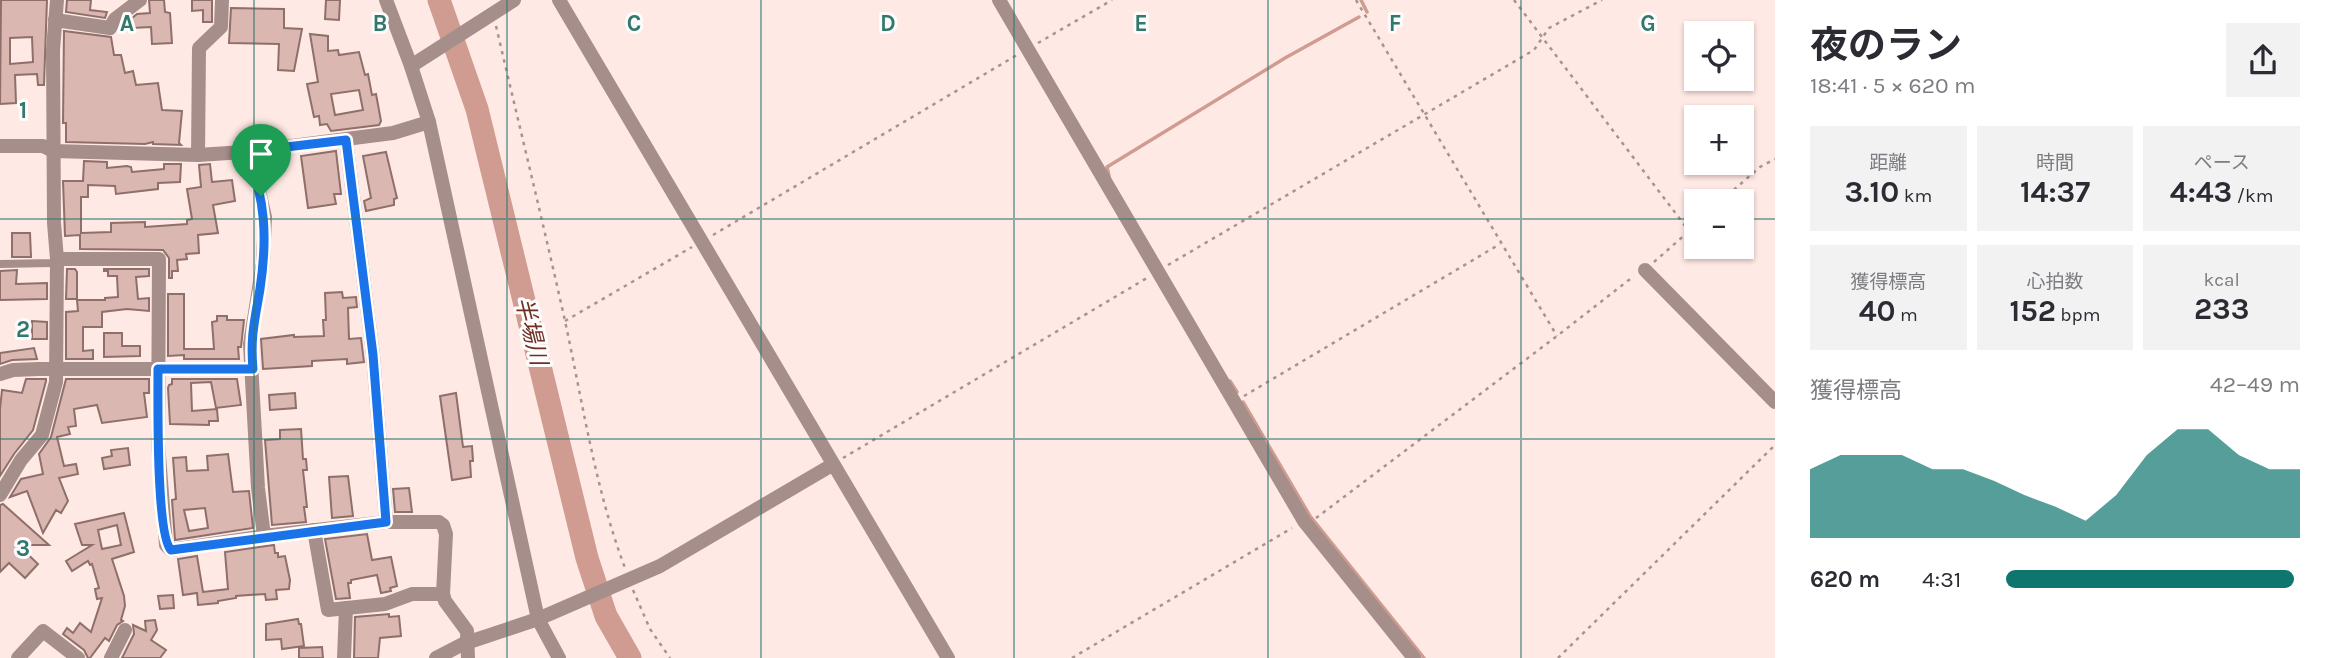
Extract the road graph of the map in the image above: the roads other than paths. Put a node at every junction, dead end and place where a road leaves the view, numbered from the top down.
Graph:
1 (57, 0) edge
2 (140, 0) edge
3 (222, 0) edge
4 (386, 0) edge
5 (514, 0) edge
6 (559, 0) edge
7 (999, 0) edge
8 (55, 20) junction
9 (414, 64) junction
10 (429, 122) junction
11 (346, 140) junction
12 (0, 146) edge
13 (53, 151) junction
14 (244, 152) junction
15 (198, 155) junction
16 (57, 259) junction
17 (0, 264) edge
18 (1645, 270) road end
19 (158, 369) junction
20 (253, 369) junction
21 (57, 370) junction
22 (0, 374) edge
23 (1775, 402) edge
24 (832, 465) junction
25 (0, 495) edge
26 (386, 522) junction
27 (314, 530) junction
28 (264, 536) junction
29 (443, 594) junction
30 (346, 608) junction
31 (541, 618) junction
32 (125, 630) dead end
33 (469, 651) edge
34 (18, 658) edge
35 (78, 658) edge
36 (111, 658) edge
37 (344, 658) edge
38 (436, 658) edge
39 (559, 658) edge
40 (948, 658) edge
41 (1414, 658) edge

1 - 8 street
2 - 8 street
3 - 15 street
4 - 9 street
5 - 9 street
6 - 24 street
7 - 41 street
8 - 13 street
9 - 10 street
10 - 11 street
10 - 31 street
11 - 14 street
11 - 26 street
12 - 13 street
13 - 15 street
13 - 16 street
14 - 15 street
14 - 20 street
16 - 17 lane
16 - 19 street
16 - 21 street
18 - 23 street
19 - 20 street
19 - 21 street
19 - 28 street
20 - 28 street
21 - 22 street
21 - 25 street
24 - 31 street
24 - 40 street
26 - 27 street
26 - 29 street
27 - 28 street
27 - 30 street
29 - 30 street
29 - 33 street
30 - 37 street
31 - 33 street
31 - 39 street
32 - 36 street
33 - 38 street
34 - 35 street

